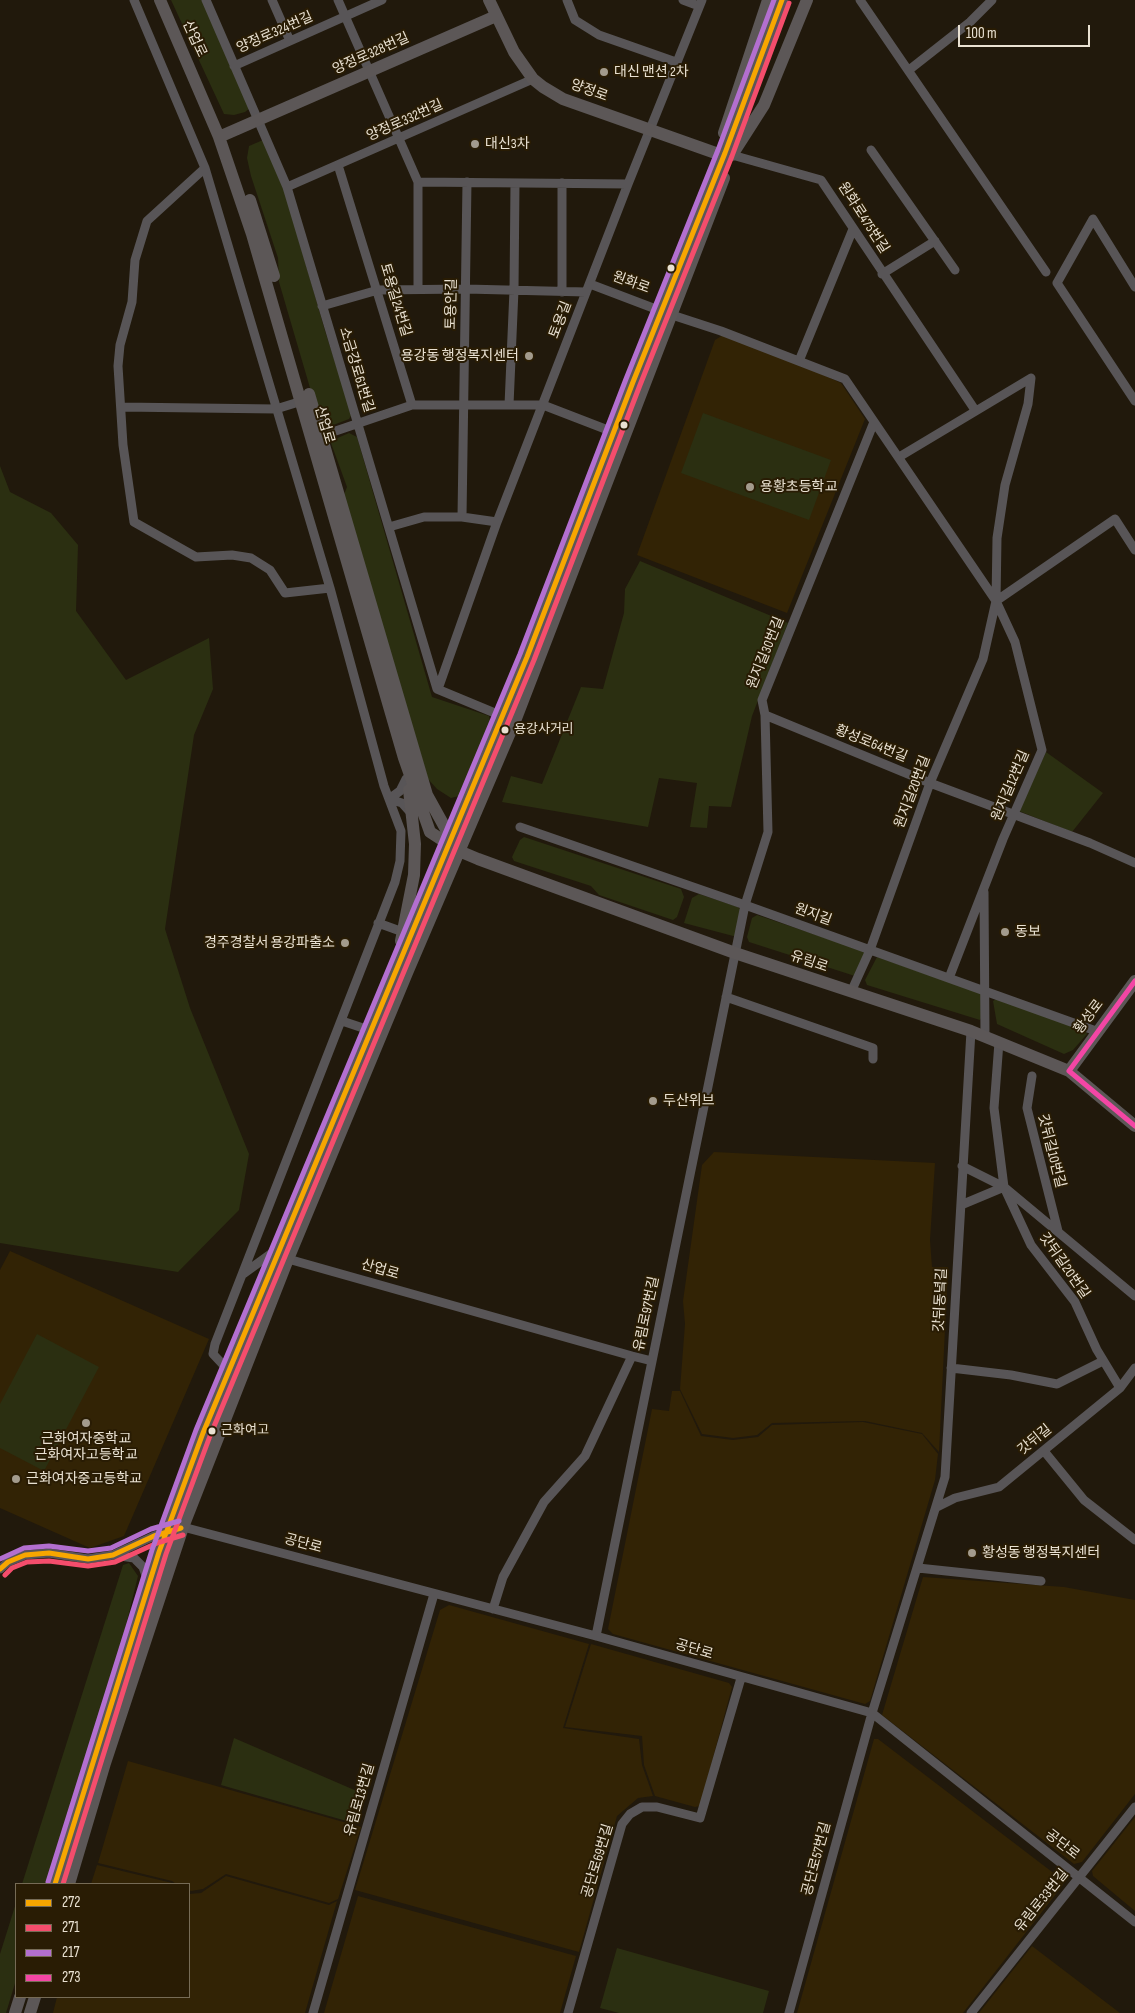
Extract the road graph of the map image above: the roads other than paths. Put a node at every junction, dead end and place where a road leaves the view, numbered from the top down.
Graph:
1 (134, 0) edge
2 (160, 0) edge
3 (168, 0) edge
4 (206, 0) edge
5 (272, 0) edge
6 (338, 0) edge
7 (382, 0) edge
8 (489, 0) edge
9 (567, 0) edge
10 (683, 0) edge
11 (768, 0) edge
12 (782, 0) edge
13 (789, 0) edge
14 (806, 0) edge
15 (860, 0) edge
16 (992, 0) edge
17 (701, 3) edge
18 (346, 16) junction
19 (496, 16) junction
20 (290, 41) junction
21 (676, 62) junction
22 (234, 66) junction
23 (909, 70) junction
24 (369, 71) junction
25 (533, 80) junction
26 (258, 121) junction
27 (651, 130) junction
28 (223, 135) junction
29 (398, 138) junction
30 (872, 150) dead end
31 (727, 155) junction
32 (338, 165) junction
33 (205, 168) junction
34 (418, 182) junction
35 (466, 182) junction
36 (515, 183) junction
37 (562, 183) junction
38 (628, 184) junction
39 (287, 187) junction
40 (853, 229) junction
41 (935, 241) junction
42 (955, 270) dead end
43 (1046, 272) dead end
44 (882, 274) junction
45 (1135, 287) edge
46 (418, 288) junction
47 (588, 288) junction
48 (466, 289) junction
49 (378, 290) junction
50 (514, 290) junction
51 (562, 292) junction
52 (322, 306) junction
53 (666, 313) junction
54 (799, 361) junction
55 (302, 401) junction
56 (1135, 401) edge
57 (412, 405) junction
58 (463, 405) junction
59 (509, 405) junction
60 (543, 405) junction
61 (121, 406) junction
62 (276, 409) junction
63 (975, 410) junction
64 (874, 422) junction
65 (358, 424) junction
66 (614, 432) junction
67 (322, 436) junction
68 (899, 457) junction
69 (462, 517) junction
70 (497, 522) junction
71 (389, 527) junction
72 (1135, 550) edge
73 (330, 588) junction
74 (996, 601) junction
75 (438, 689) junction
76 (765, 715) junction
77 (502, 716) junction
78 (404, 758) junction
79 (406, 779) junction
80 (930, 783) junction
81 (389, 799) junction
82 (1014, 813) junction
83 (413, 817) junction
84 (520, 827) dead end
85 (453, 844) junction
86 (1135, 862) edge
87 (984, 887) junction
88 (745, 905) junction
89 (378, 923) junction
90 (403, 932) junction
91 (870, 950) junction
92 (735, 953) junction
93 (948, 978) junction
94 (1135, 982) edge
95 (985, 991) junction
96 (851, 992) junction
97 (384, 996) junction
98 (726, 997) junction
99 (342, 1021) junction
100 (370, 1030) junction
101 (971, 1031) junction
102 (1096, 1031) junction
103 (985, 1036) junction
104 (999, 1042) junction
105 (873, 1059) dead end
106 (1069, 1071) junction
107 (1032, 1076) dead end
108 (1135, 1126) edge
109 (962, 1166) junction
110 (1004, 1187) junction
111 (961, 1205) junction
112 (1058, 1231) junction
113 (280, 1248) junction
114 (288, 1260) junction
115 (242, 1275) junction
116 (1135, 1296) edge
117 (632, 1356) junction
118 (652, 1361) junction
119 (1103, 1361) junction
120 (951, 1368) junction
121 (1134, 1370) edge
122 (229, 1371) junction
123 (1120, 1388) junction
124 (1044, 1451) junction
125 (937, 1507) junction
126 (183, 1528) junction
127 (166, 1532) junction
128 (1135, 1540) edge
129 (113, 1555) junction
130 (918, 1568) junction
131 (0, 1569) edge
132 (1041, 1581) dead end
133 (149, 1584) junction
134 (434, 1594) junction
135 (492, 1608) junction
136 (596, 1636) junction
137 (741, 1678) junction
138 (872, 1713) junction
139 (1135, 1807) edge
140 (1080, 1876) junction
141 (55, 1883) edge
142 (69, 1883) edge
143 (1135, 1922) edge
144 (20, 1998) edge
145 (35, 1998) edge
146 (15, 2013) edge
147 (30, 2013) edge
148 (312, 2013) edge
149 (568, 2013) edge
150 (789, 2013) edge
151 (971, 2013) edge

1 - 33 street
2 - 28 street, 산업로
3 - 28 street, 산업로
4 - 22 street, 소금강로61번길
5 - 20 street
6 - 18 street
7 - 18 street, 양정로324번길
8 - 19 street, 양정로
9 - 21 street
10 - 17 street
11 - 31 street
12 - 31 street, 원화로
13 - 31 street, 원화로
14 - 31 street
15 - 23 street
16 - 23 street
17 - 21 street, 토용길
18 - 20 street, 양정로324번길
18 - 24 street
19 - 24 street, 양정로328번길
19 - 25 street, 양정로
20 - 22 street, 양정로324번길
21 - 27 street, 토용길
22 - 26 street, 소금강로61번길
23 - 43 street
24 - 26 street, 양정로328번길
24 - 29 street
25 - 27 street, 양정로
25 - 29 street, 양정로332번길
26 - 28 street, 양정로328번길
26 - 39 street, 소금강로61번길
27 - 31 street, 양정로
27 - 38 street, 토용길
28 - 55 street, 산업로
28 - 67 street, 산업로
29 - 32 street, 양정로332번길
29 - 34 street
30 - 41 street
31 - 40 street, 원화로475번길
31 - 53 street, 원화로
32 - 39 street, 양정로332번길
32 - 49 street, 토용길24번길
33 - 61 street
33 - 62 street
34 - 35 street
34 - 46 street
35 - 36 street
35 - 48 street, 토용안길
36 - 37 street
36 - 50 street
37 - 38 street
37 - 51 street
38 - 47 street, 토용길
39 - 52 street, 소금강로61번길
40 - 44 street, 원화로475번길
40 - 54 street
41 - 42 street
41 - 44 street, 원화로475번길
44 - 63 street, 원화로475번길
45 - 56 street
46 - 48 street
46 - 49 street
47 - 51 street
47 - 53 street, 원화로
47 - 60 street, 토용길
48 - 50 street
48 - 58 street, 토용안길
49 - 52 street
49 - 57 street, 토용길24번길
50 - 51 street
50 - 59 street
52 - 65 street, 소금강로61번길
53 - 54 street, 원지길12번길
53 - 66 street, 원화로
53 - 85 street, 원화로
54 - 64 street, 원지길12번길
55 - 62 street
55 - 78 street, 산업로
57 - 58 street
57 - 65 street
58 - 59 street
58 - 69 street, 토용안길
59 - 60 street
60 - 66 street
60 - 70 street, 토용길
61 - 62 street
61 - 73 street
62 - 73 street
63 - 68 street, 원지길12번길
63 - 74 street, 원지길12번길
64 - 68 street, 원지길12번길
64 - 76 street, 원지길30번길
65 - 67 street
65 - 71 street, 소금강로61번길
66 - 77 street, 원화로
67 - 85 street, 산업로
68 - 74 street, 원지길12번길
69 - 70 street
69 - 71 street
70 - 75 street, 토용길
71 - 75 street, 소금강로61번길
72 - 74 street
73 - 81 street
74 - 80 street, 원지길20번길
74 - 82 street, 원지길12번길
75 - 77 street
76 - 80 street, 황성로64번길
76 - 88 street, 원지길30번길
77 - 85 street, 원화로
78 - 79 street
78 - 85 street, 산업로
79 - 81 street
79 - 83 street
80 - 82 street, 황성로64번길
80 - 91 street, 원지길20번길
81 - 83 street
81 - 89 street
82 - 86 street, 황성로64번길
82 - 87 street, 원지길12번길
83 - 90 street
84 - 88 street, 원지길
85 - 92 street, 유림로
85 - 97 street, 원화로
85 - 114 street
87 - 93 street, 원지길12번길
87 - 95 street
88 - 91 street, 원지길
88 - 92 street, 원지길30번길
89 - 90 street
89 - 99 street
90 - 97 street
91 - 93 street, 원지길
91 - 96 street, 원지길20번길
92 - 96 street, 유림로
92 - 98 street, 유림로97번길
93 - 95 street, 원지길
94 - 102 street, 황성로
95 - 102 street, 원지길
95 - 103 street
96 - 101 street, 유림로
97 - 100 street, 원화로
98 - 105 street
98 - 118 street, 유림로97번길
99 - 100 street
99 - 115 street
100 - 113 street, 원화로
101 - 103 street, 유림로
101 - 109 street, 갓뒤동녘길
102 - 106 street, 황성로
103 - 104 street, 유림로
104 - 106 street, 유림로
104 - 110 street, 갓뒤길20번길
106 - 108 street, 유림로
107 - 112 street, 갓뒤길10번길
109 - 110 street
109 - 111 street, 갓뒤동녘길
110 - 111 street
110 - 112 street
110 - 119 street, 갓뒤길20번길
111 - 120 street, 갓뒤동녘길
112 - 116 street
113 - 115 street
113 - 122 street, 원화로
114 - 117 street, 산업로
114 - 126 street
115 - 122 street
117 - 118 street, 유림로97번길
117 - 135 street, 유림로97번길
118 - 136 street
119 - 120 street
119 - 123 street, 갓뒤길20번길
120 - 125 street, 갓뒤동녘길
121 - 123 street, 갓뒤길
122 - 127 street, 원화로
123 - 124 street, 갓뒤길
124 - 125 street, 갓뒤길
124 - 128 street
125 - 130 street, 갓뒤동녘길
126 - 127 street
126 - 134 street, 공단로
126 - 142 street
127 - 129 street
127 - 133 street, 원화로
129 - 131 street
129 - 133 street
130 - 132 street
130 - 138 street, 갓뒤동녘길
133 - 141 street, 원화로
134 - 135 street, 공단로
134 - 148 street, 유림로13번길
135 - 136 street, 공단로
136 - 137 street, 공단로
137 - 138 street, 공단로
137 - 149 street, 공단로69번길
138 - 140 street, 공단로
138 - 150 street, 공단로57번길
139 - 140 street, 유림로33번길
140 - 143 street, 공단로
140 - 151 street, 유림로33번길
144 - 146 street
145 - 147 street

